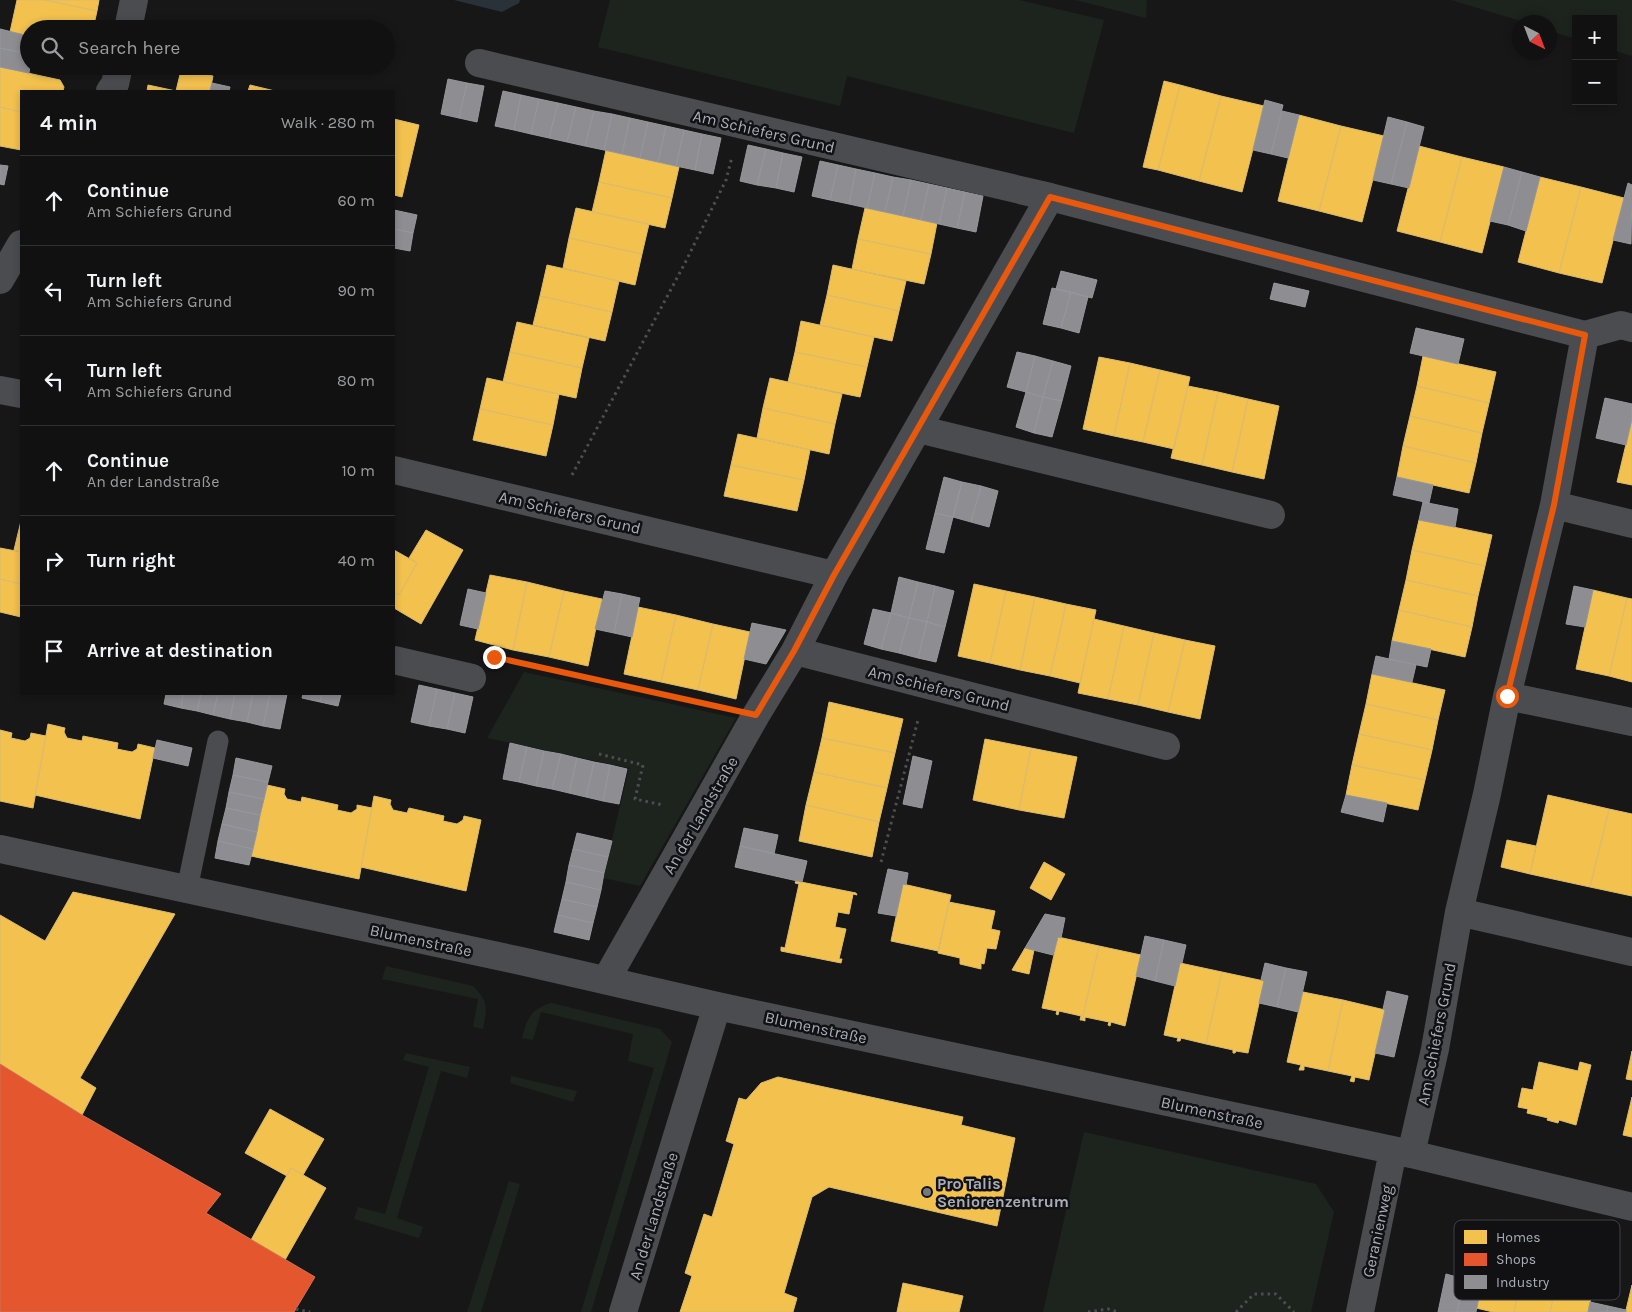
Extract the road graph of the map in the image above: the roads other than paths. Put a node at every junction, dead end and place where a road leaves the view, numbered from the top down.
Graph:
1 (134, 0) edge
2 (130, 20) edge
3 (479, 63) dead end
4 (117, 75) edge
5 (111, 90) edge
6 (1050, 197) junction
7 (20, 246) edge
8 (0, 280) edge
9 (1632, 328) edge
10 (1585, 335) junction
11 (0, 390) edge
12 (20, 394) edge
13 (918, 429) junction
14 (395, 470) edge
15 (1554, 505) junction
16 (1271, 515) dead end
17 (1632, 524) edge
18 (834, 575) junction
19 (794, 651) junction
20 (395, 660) edge
21 (472, 678) road end
22 (1507, 696) junction
23 (1632, 722) edge
24 (218, 741) dead end
25 (1166, 746) dead end
26 (0, 849) edge
27 (187, 889) junction
28 (1459, 912) junction
29 (1632, 952) edge
30 (606, 980) junction
31 (717, 1006) junction
32 (1402, 1153) junction
33 (1632, 1207) edge
34 (623, 1312) edge
35 (1360, 1312) edge

1 - 2 street
3 - 6 street, Am Schiefers Grund
4 - 5 street
6 - 10 street, Am Schiefers Grund
6 - 13 street
7 - 8 street
9 - 10 street, Am Schiefers Grund
10 - 15 street, Am Schiefers Grund
11 - 12 street
13 - 16 street
13 - 18 street
14 - 18 street, Am Schiefers Grund
15 - 17 street
15 - 22 street, Am Schiefers Grund
18 - 19 street
19 - 25 street, Am Schiefers Grund
19 - 30 street, An der Landstraße
20 - 21 street
22 - 23 street
22 - 28 street, Am Schiefers Grund
24 - 27 lane
26 - 27 street, Blumenstraße
27 - 30 street, Blumenstraße
28 - 29 street
28 - 32 street, Am Schiefers Grund
30 - 31 street, Blumenstraße
31 - 32 street, Blumenstraße
31 - 34 street, An der Landstraße
32 - 33 street, Blumenstraße
32 - 35 street, Geranienweg

